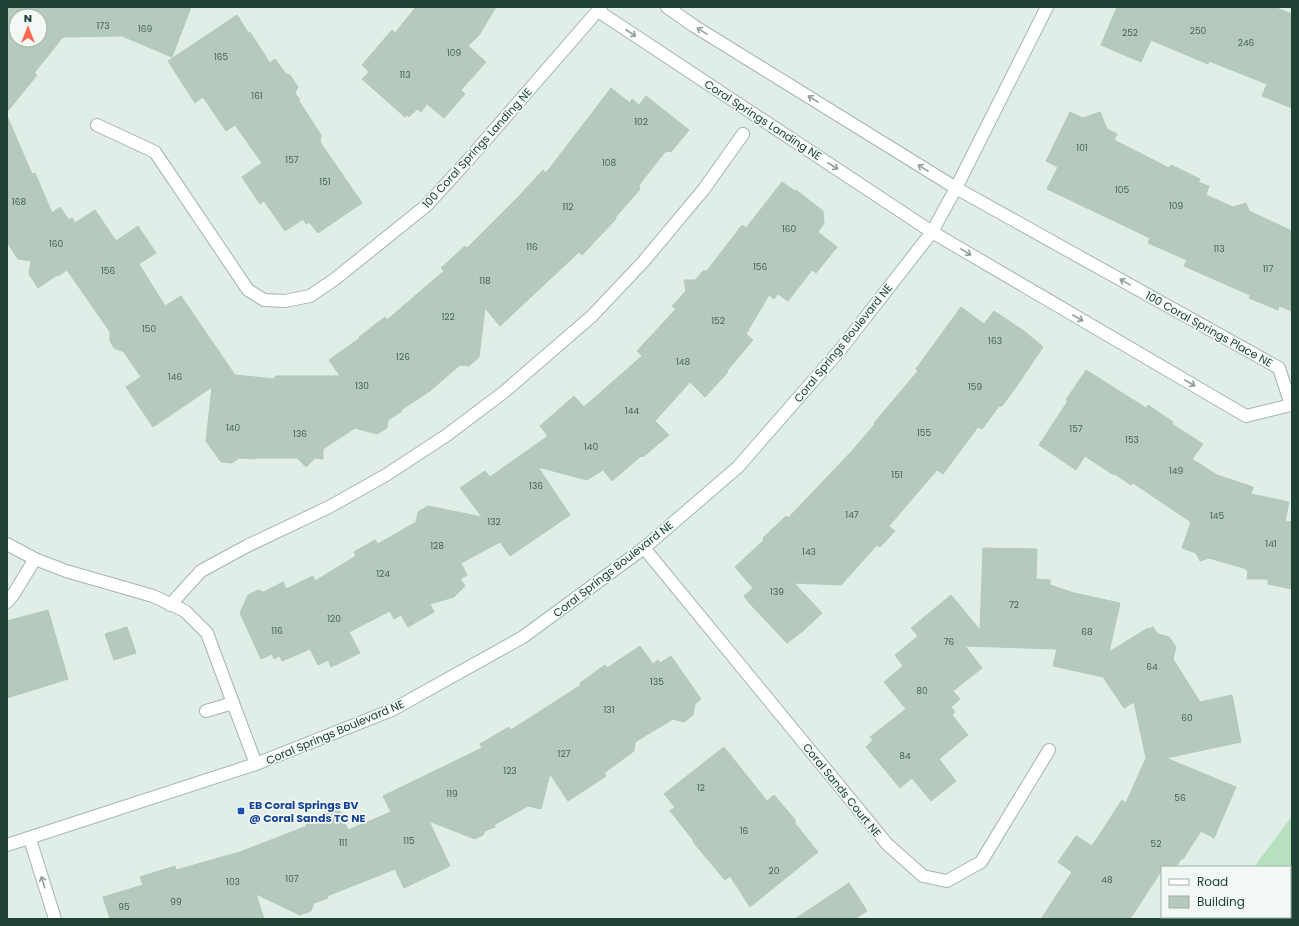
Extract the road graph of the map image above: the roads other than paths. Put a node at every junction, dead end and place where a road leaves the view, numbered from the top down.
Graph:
1 (667, 7) edge
2 (1047, 7) edge
3 (600, 9) edge
4 (97, 125) dead end
5 (743, 134) dead end
6 (956, 188) junction
7 (932, 232) junction
8 (7, 544) edge
9 (644, 548) junction
10 (35, 559) junction
11 (7, 602) edge
12 (170, 605) junction
13 (233, 703) junction
14 (206, 711) dead end
15 (1049, 750) dead end
16 (256, 764) junction
17 (30, 838) junction
18 (7, 845) edge
19 (55, 919) edge

6 -> 1 street
2 - 6 street, Coral Springs Boulevard NE
3 - 4 street, 100 Coral Springs Landing NE
3 -> 7 street, Coral Springs Landing NE
5 - 12 street
6 - 7 street, Coral Springs Boulevard NE
7 -> 6 street, 100 Coral Springs Place NE
7 - 9 street, Coral Springs Boulevard NE
8 - 10 street
9 - 15 street, Coral Sands Court NE
9 - 16 street, Coral Springs Boulevard NE
10 - 11 street
10 - 12 street
12 - 13 street
13 - 14 street
13 - 16 street
16 - 17 street, Coral Springs Boulevard NE
17 - 18 street, Coral Springs Boulevard NE
19 -> 17 street

